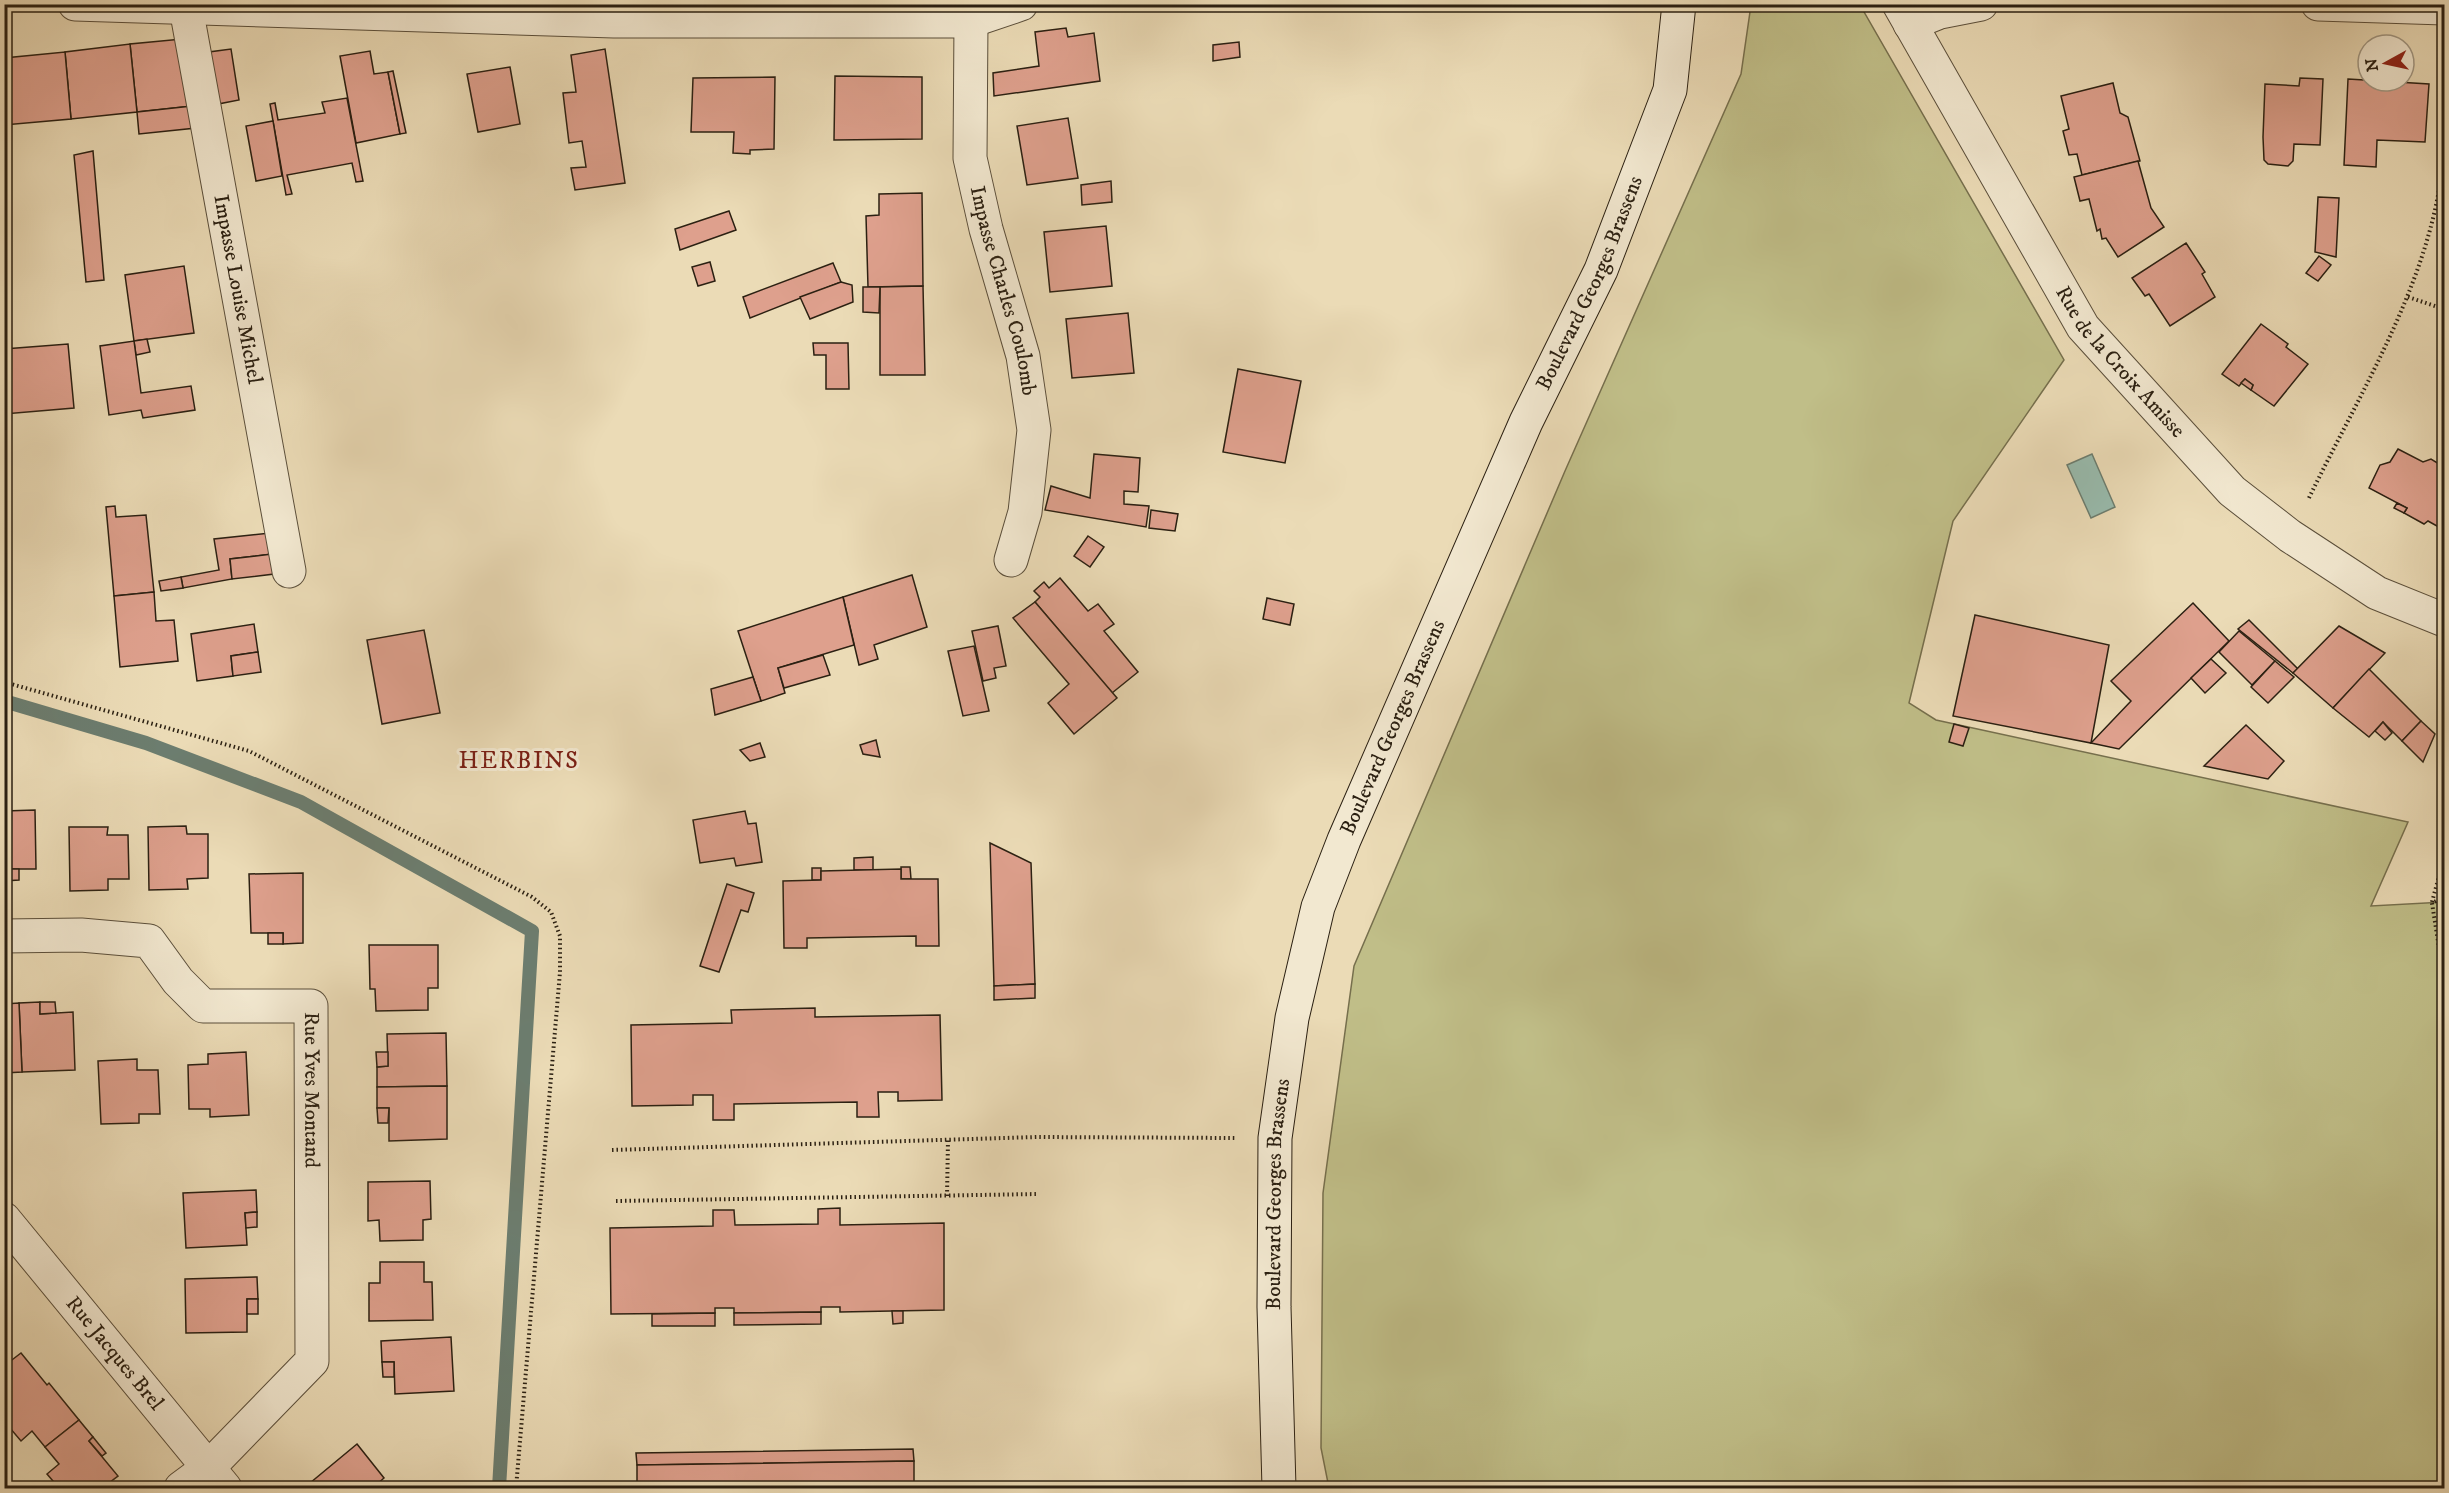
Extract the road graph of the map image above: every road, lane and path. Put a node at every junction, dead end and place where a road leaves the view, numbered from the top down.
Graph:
1 (75, 4) edge
2 (1021, 4) edge
3 (1679, 4) edge
4 (1981, 4) edge
5 (2318, 4) edge
6 (186, 8) junction
7 (2445, 8) edge
8 (386, 9) edge
9 (1905, 14) edge
10 (971, 21) junction
11 (2445, 149) edge
12 (2408, 297) junction
13 (2445, 309) edge
14 (2290, 536) junction
15 (1011, 560) dead end
16 (289, 571) dead end
17 (2445, 620) edge
18 (4, 682) edge
19 (2445, 858) edge
20 (2445, 897) edge
21 (2432, 903) junction
22 (4, 936) edge
23 (2445, 979) edge
24 (1275, 1138) junction
25 (948, 1140) junction
26 (612, 1150) dead end
27 (1038, 1194) dead end
28 (948, 1196) junction
29 (616, 1201) dead end
30 (4, 1219) edge
31 (216, 1478) edge
32 (181, 1488) edge
33 (516, 1488) edge
34 (1279, 1488) edge

1 - 6 street
2 - 10 street
3 - 24 street, Boulevard Georges Brassens
4 - 9 street
5 - 7 street
6 - 8 street
6 - 16 street, Impasse Louise Michel
8 - 10 street
9 - 14 street, Rue de la Croix Amisse
10 - 15 street, Impasse Charles Coulomb
11 - 12 path
12 - 13 path
12 - 14 path
14 - 17 street, Rue de la Croix Amisse
18 - 33 path
19 - 21 path
20 - 21 path
21 - 23 path
22 - 31 street, Rue Yves Montand
24 - 25 path
24 - 34 street, Boulevard Georges Brassens
25 - 26 path
25 - 28 path
27 - 28 path
28 - 29 path
30 - 31 street, Rue Jacques Brel
31 - 32 street

